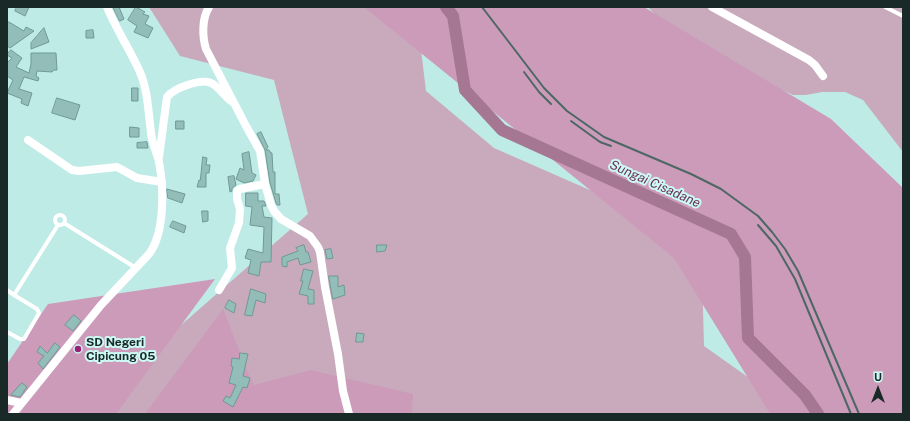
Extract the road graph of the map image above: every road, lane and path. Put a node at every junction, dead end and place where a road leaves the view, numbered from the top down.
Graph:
1 (107, 7) edge
2 (209, 7) edge
3 (712, 7) edge
4 (885, 7) edge
5 (903, 16) edge
6 (823, 76) dead end
7 (235, 105) junction
8 (28, 140) dead end
9 (159, 162) junction
10 (162, 182) junction
11 (265, 184) junction
12 (64, 224) junction
13 (58, 225) junction
14 (136, 268) junction
15 (7, 290) edge
16 (219, 290) dead end
17 (14, 295) junction
18 (7, 332) edge
19 (7, 400) edge
20 (21, 403) junction
21 (13, 414) edge
22 (349, 414) edge

1 - 9 street
2 - 7 street
3 - 6 street
4 - 5 lane
7 - 9 street
7 - 11 street
8 - 10 street
9 - 10 street
10 - 14 street
11 - 16 street
11 - 22 street
12 - 13 lane
12 - 13 lane
12 - 14 lane
13 - 17 lane
14 - 20 street
15 - 17 lane
17 - 18 lane
19 - 20 street
20 - 21 street

